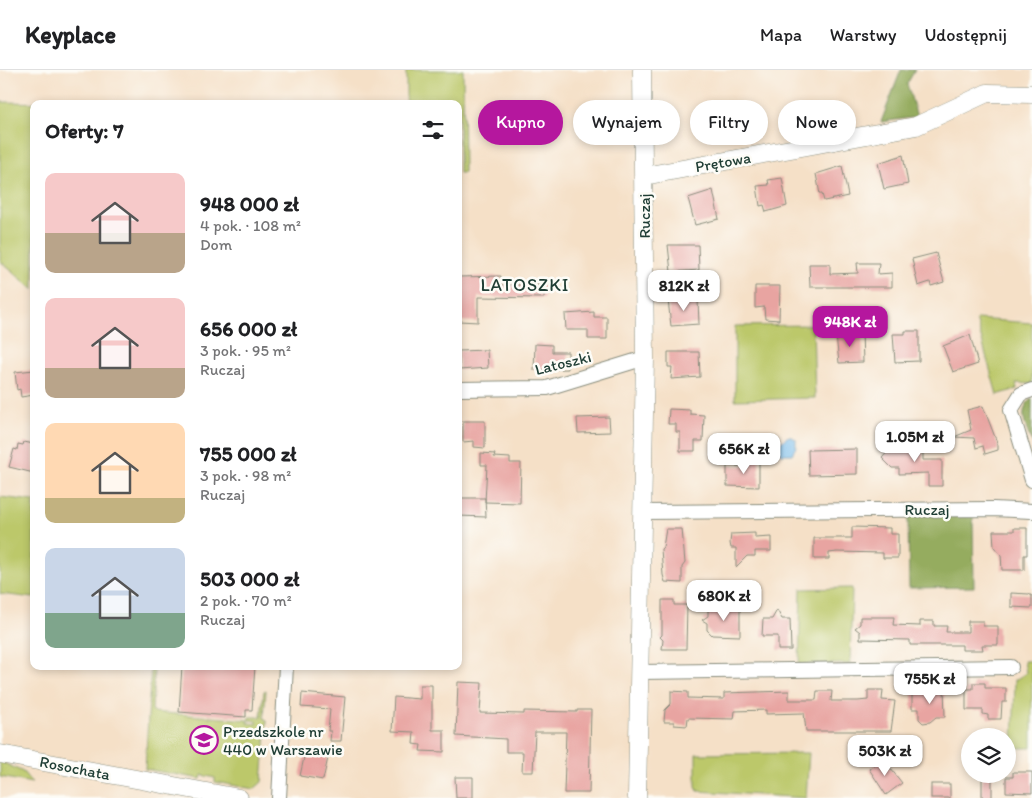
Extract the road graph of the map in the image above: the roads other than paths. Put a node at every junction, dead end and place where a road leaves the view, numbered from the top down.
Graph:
1 (642, 70) edge
2 (1032, 94) edge
3 (644, 176) junction
4 (645, 358) junction
5 (462, 389) edge
6 (1032, 390) edge
7 (1032, 480) edge
8 (1032, 511) edge
9 (642, 512) junction
10 (1011, 667) dead end
11 (286, 670) edge
12 (640, 672) junction
13 (0, 754) edge
14 (239, 798) edge
15 (279, 798) edge
16 (637, 798) edge

1 - 3 street, Ruczaj
2 - 3 street, Prętowa
3 - 4 street, Ruczaj
4 - 5 street, Latoszki
4 - 9 street, Ruczaj
6 - 7 street
8 - 9 street, Ruczaj
9 - 12 street, Ruczaj
10 - 12 street
11 - 15 street
12 - 16 street, Ruczaj
13 - 14 street, Rosochata

